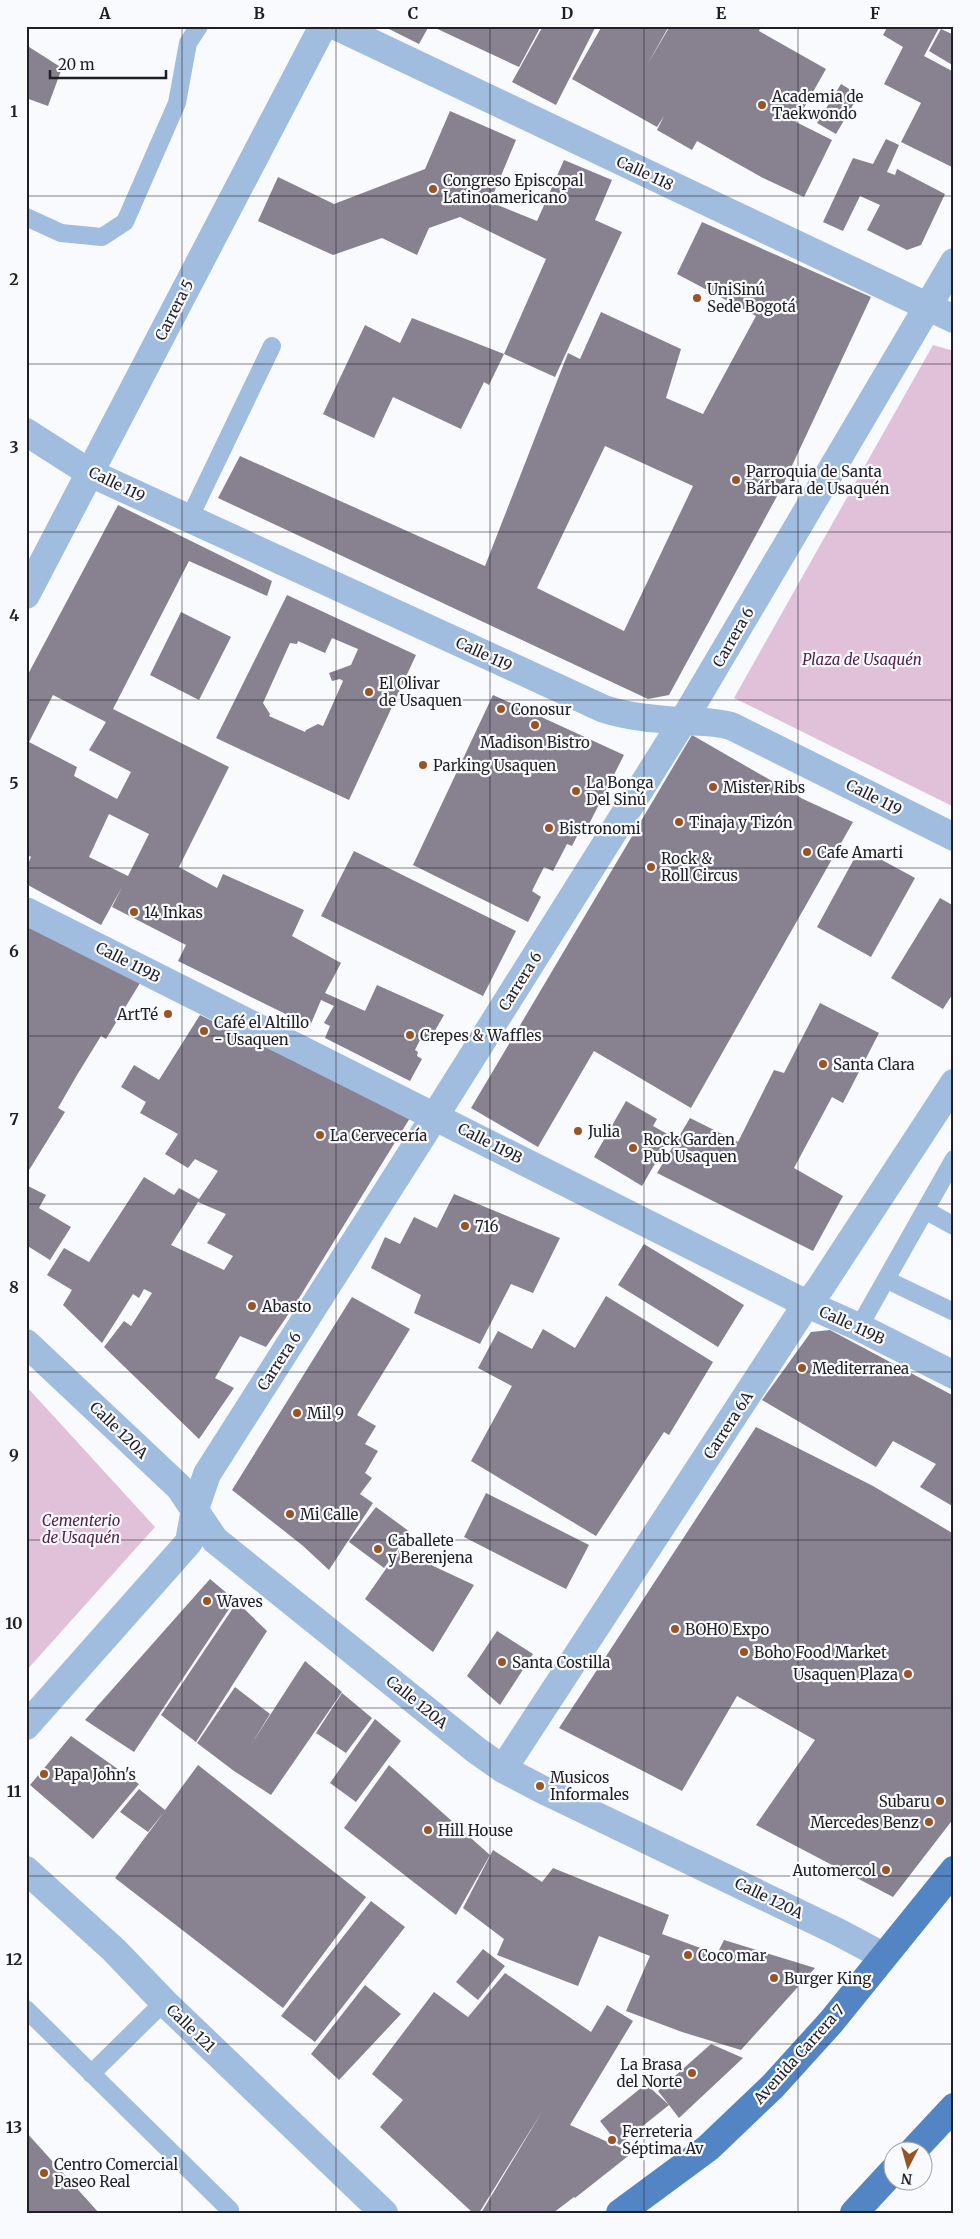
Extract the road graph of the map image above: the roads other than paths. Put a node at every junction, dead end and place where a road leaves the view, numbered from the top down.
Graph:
1 (199, 26) edge
2 (323, 26) edge
3 (336, 26) edge
4 (26, 217) edge
5 (954, 262) edge
6 (928, 306) junction
7 (954, 318) edge
8 (272, 346) dead end
9 (26, 432) edge
10 (90, 473) junction
11 (189, 519) junction
12 (26, 595) edge
13 (684, 721) junction
14 (954, 837) edge
15 (26, 911) edge
16 (954, 1083) edge
17 (946, 1110) edge
18 (435, 1116) junction
19 (954, 1159) edge
20 (925, 1210) junction
21 (954, 1226) edge
22 (887, 1280) junction
23 (807, 1304) junction
24 (954, 1312) edge
25 (859, 1327) junction
26 (26, 1343) edge
27 (954, 1375) edge
28 (195, 1509) junction
29 (26, 1726) edge
30 (503, 1769) junction
31 (26, 1870) edge
32 (954, 1870) edge
33 (882, 1956) junction
34 (164, 2002) junction
35 (26, 2009) edge
36 (91, 2074) junction
37 (954, 2107) edge
38 (921, 2142) edge
39 (882, 2183) edge
40 (356, 2188) junction
41 (228, 2213) edge
42 (364, 2213) edge
43 (384, 2213) edge
44 (620, 2213) edge
45 (854, 2213) edge

1 - 4 lane
2 - 10 street, Carrera 5
3 - 6 street, Calle 118
5 - 6 street, Carrera 6
6 - 7 street, Calle 118
6 - 13 street, Carrera 6
8 - 11 lane
9 - 10 street, Calle 119
10 - 11 street, Calle 119
10 - 12 street, Carrera 5
11 - 13 street, Calle 119
13 - 14 street, Calle 119
13 - 18 street, Carrera 6
15 - 18 street, Calle 119B
16 - 17 street, Carrera 6A
17 - 23 street, Carrera 6A
18 - 23 street, Calle 119B
18 - 28 street, Carrera 6
19 - 20 lane
20 - 21 lane
20 - 22 lane
22 - 24 lane
22 - 25 lane
23 - 25 street, Calle 119B
23 - 30 street, Carrera 6A
25 - 27 street, Calle 119B
26 - 28 street, Calle 120A
28 - 29 street, Carrera 6
28 - 30 street, Calle 120A
30 - 33 street, Calle 120A
31 - 34 street, Calle 121
32 - 33 main road, Avenida Carrera 7
33 - 44 main road, Avenida Carrera 7
34 - 36 lane
34 - 40 street, Calle 121
35 - 36 lane
36 - 41 lane
37 - 38 main road
39 - 45 main road
40 - 42 street, Calle 121
40 - 43 street, Calle 121

